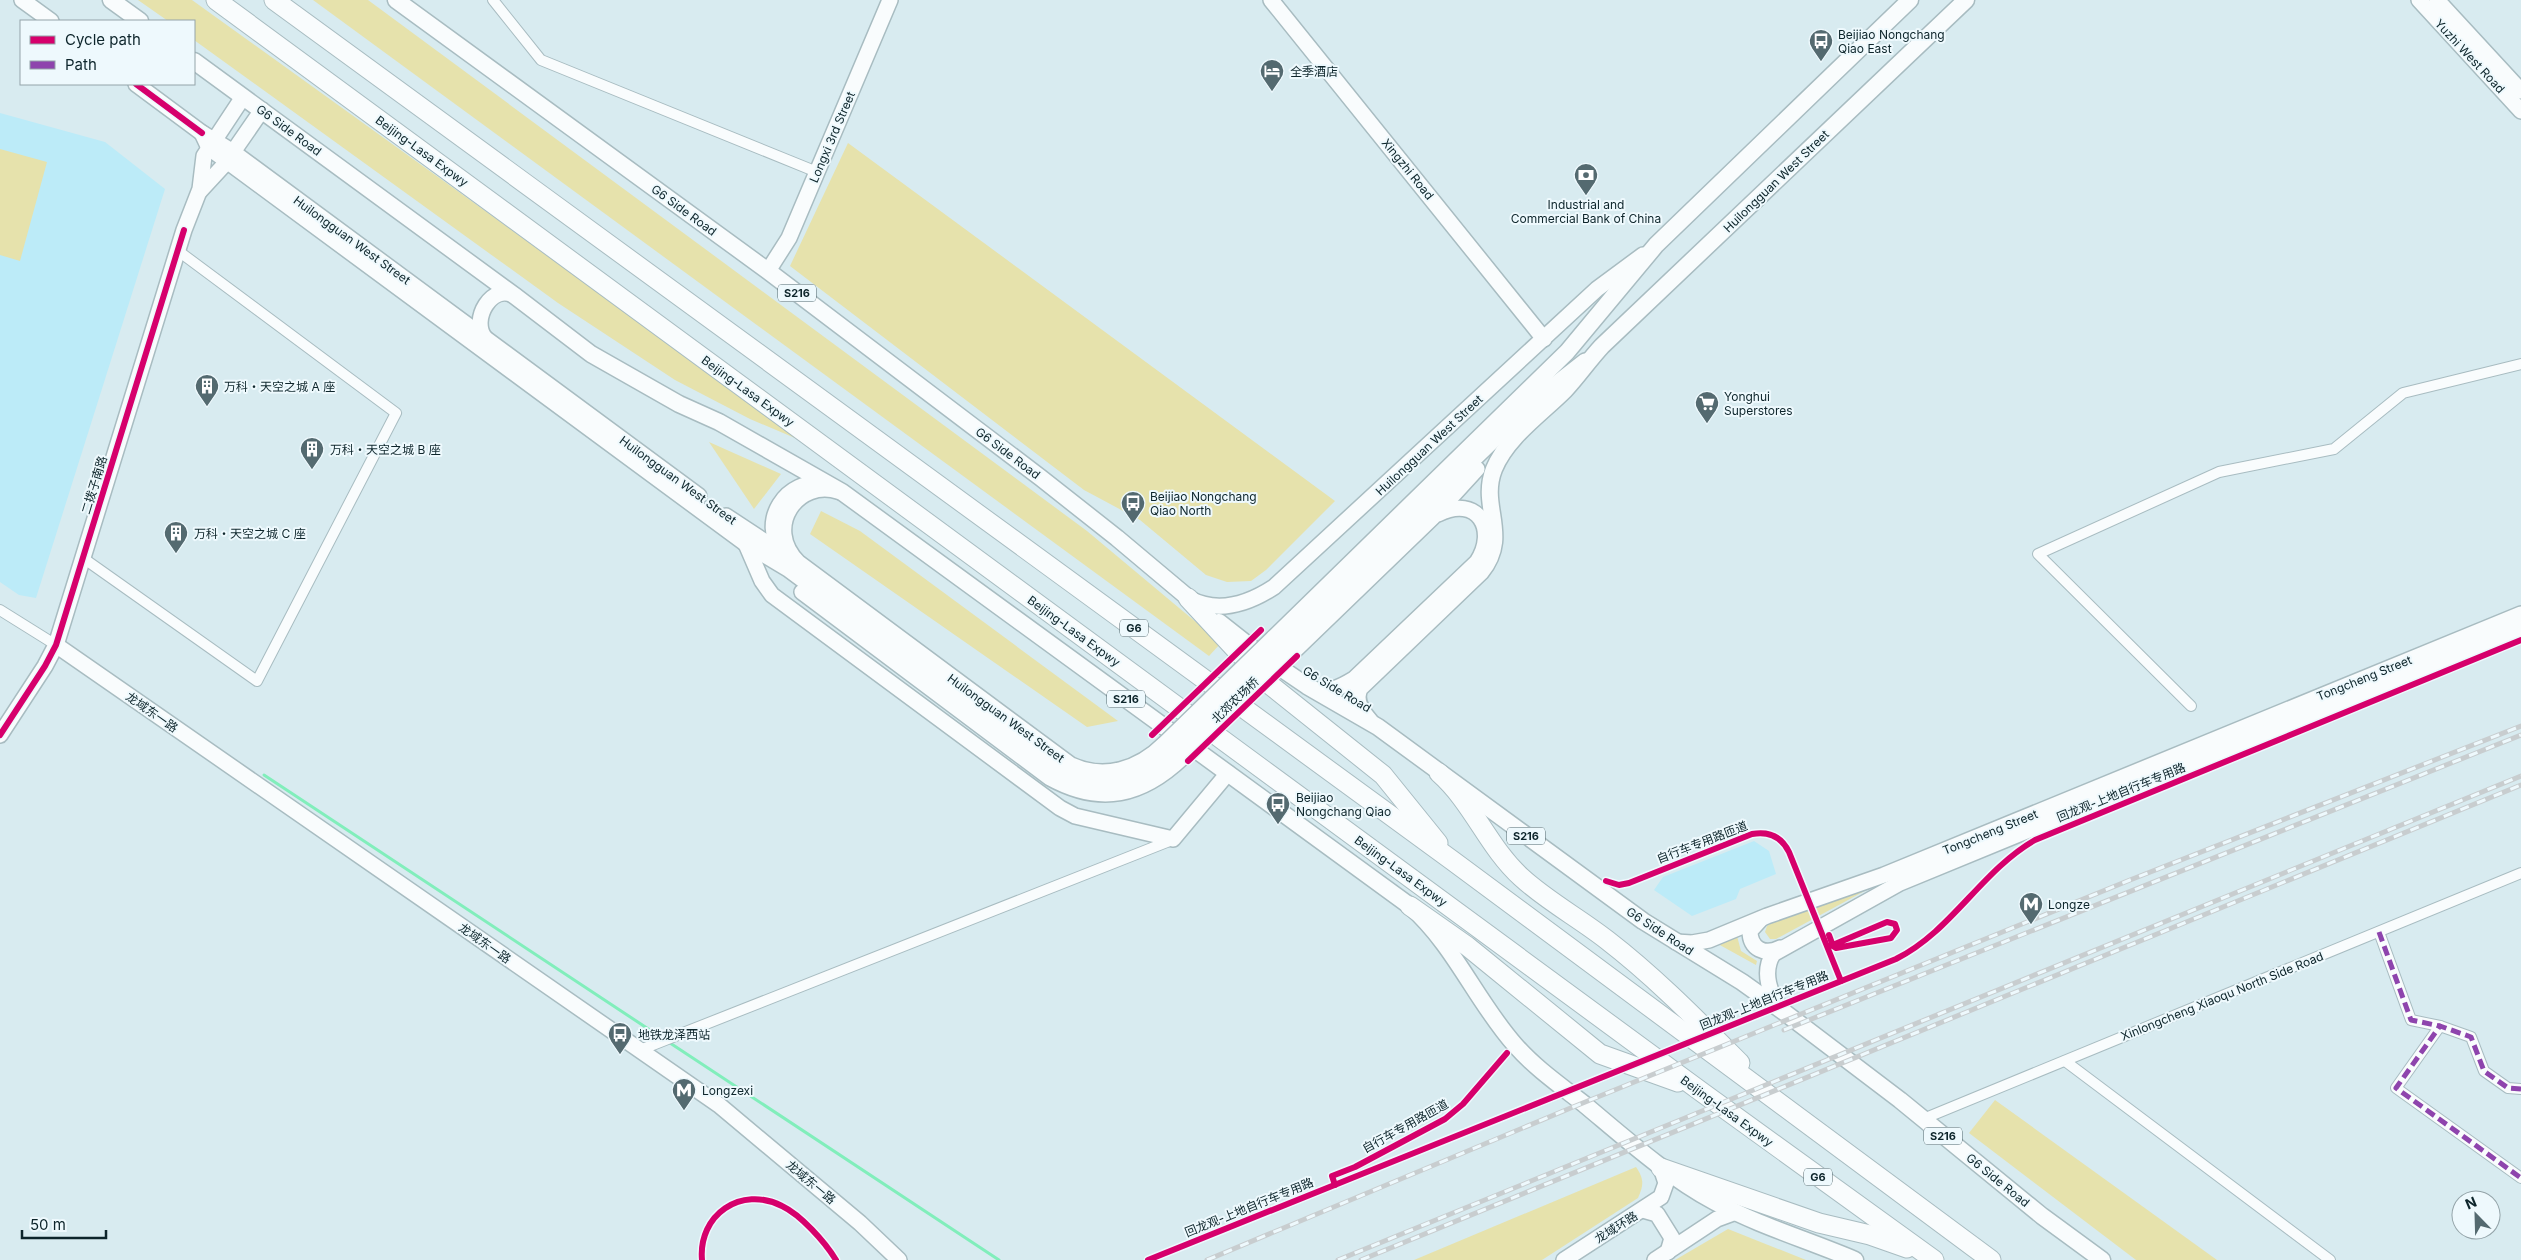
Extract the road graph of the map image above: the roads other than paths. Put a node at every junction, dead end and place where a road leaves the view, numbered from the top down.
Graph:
1 (22, 0) edge
2 (111, 0) edge
3 (216, 0) edge
4 (274, 0) edge
5 (396, 0) edge
6 (493, 0) edge
7 (890, 0) edge
8 (1271, 0) edge
9 (1910, 0) edge
10 (1966, 0) edge
11 (2419, 0) edge
12 (2437, 0) edge
13 (50, 20) edge
14 (137, 20) edge
15 (195, 62) edge
16 (137, 85) edge
17 (2516, 89) edge
18 (243, 97) junction
19 (262, 110) junction
20 (2521, 111) edge
21 (208, 140) junction
22 (230, 156) junction
23 (817, 172) junction
24 (198, 195) junction
25 (1656, 245) junction
26 (177, 250) junction
27 (768, 271) junction
28 (515, 296) junction
29 (486, 339) junction
30 (1544, 339) junction
31 (1602, 346) junction
32 (1584, 362) junction
33 (2521, 364) edge
34 (842, 492) junction
35 (1433, 517) junction
36 (746, 544) junction
37 (784, 553) junction
38 (83, 558) junction
39 (798, 564) junction
40 (1188, 598) junction
41 (0, 610) edge
42 (2521, 614) edge
43 (2521, 628) edge
44 (56, 645) junction
45 (1282, 646) junction
46 (1307, 686) junction
47 (2191, 706) dead end
48 (1378, 727) junction
49 (0, 734) edge
50 (1174, 750) junction
51 (1228, 773) junction
52 (1440, 773) junction
53 (1173, 839) junction
54 (1453, 861) junction
55 (2521, 873) edge
56 (1410, 906) junction
57 (1767, 916) junction
58 (2379, 932) junction
59 (1676, 942) junction
60 (1780, 948) junction
61 (1784, 1012) junction
62 (2440, 1026) junction
63 (640, 1050) junction
64 (2065, 1060) junction
65 (2521, 1089) edge
66 (1703, 1093) junction
67 (1785, 1109) junction
68 (1923, 1118) junction
69 (1661, 1168) junction
70 (2521, 1178) edge
71 (1642, 1210) junction
72 (1736, 1212) junction
73 (1661, 1256) edge
74 (1931, 1258) edge
75 (899, 1260) edge
76 (1564, 1260) edge
77 (1855, 1260) edge
78 (1991, 1260) edge
79 (2102, 1260) edge
80 (2330, 1260) edge

1 - 13 main road
2 - 14 main road
3 - 66 highway, Beijing-Lasa Expwy / G6
4 - 54 highway, G6
5 - 27 main road, G6 Side Road / S216
6 - 23 street
7 - 23 main road, Longxi 3rd Street
8 - 30 main road, Xingzhi Road
9 - 25 main road, Huilongguan West Street
10 - 31 main road, Huilongguan West Street
11 - 17 main road, Yuzhi West Road
12 - 17 main road, Yuzhi West Road
15 - 18 main road, G6 Side Road / S216
16 - 21 main road, Huilongguan West Street
17 - 20 main road, Yuzhi West Road
18 - 19 main road, G6 Side Road / S216
18 - 21 main road
19 - 22 main road
19 - 28 main road, G6 Side Road / S216
21 - 22 main road, Huilongguan West Street
21 - 24 main road
22 - 24 main road
22 - 29 main road, Huilongguan West Street
22 - 36 main road, Huilongguan West Street
23 - 27 main road, Longxi 3rd Street
24 - 26 main road, 二拨子南路
25 - 30 main road, Huilongguan West Street
25 - 45 main road, Huilongguan West Street
26 - 38 main road, 二拨子南路
26 - 38 street
27 - 40 main road, G6 Side Road / S216
28 - 29 main road
28 - 34 main road, G6 Side Road / S216
29 - 37 main road, Huilongguan West Street
30 - 40 main road, Huilongguan West Street
31 - 32 main road, Huilongguan West Street
31 - 48 main road
32 - 35 main road, Huilongguan West Street
32 - 45 main road, Huilongguan West Street
33 - 47 street
34 - 37 main road
34 - 39 main road
34 - 51 main road, G6 Side Road / S216
35 - 45 main road, Huilongguan West Street
35 - 46 main road
36 - 50 main road, Huilongguan West Street
36 - 53 main road
37 - 39 main road, Huilongguan West Street
38 - 44 main road, 二拨子南路
39 - 50 main road, Huilongguan West Street
40 - 46 main road, G6 Side Road / S216
40 - 54 highway
41 - 44 street
42 - 57 main road, Tongcheng Street
43 - 60 main road, Tongcheng Street
44 - 49 main road, 二拨子南路
44 - 63 main road, 龙域东一路
45 - 50 main road, 北郊农场桥, bridge
45 - 50 main road, 北郊农场桥, bridge
46 - 48 main road, G6 Side Road / S216
48 - 52 main road, G6 Side Road / S216
51 - 53 main road
51 - 56 main road, G6 Side Road / S216
52 - 59 main road, G6 Side Road / S216
52 - 67 highway
53 - 63 street
54 - 67 highway, G6
55 - 58 street, Xinlongcheng Xiaoqu North Side Road
56 - 66 highway
56 - 69 main road, G6 Side Road / S216
57 - 59 main road, Tongcheng Street
57 - 60 main road
58 - 62 street
58 - 64 street, Xinlongcheng Xiaoqu North Side Road
59 - 61 main road, G6 Side Road / S216
60 - 61 main road
61 - 68 main road, G6 Side Road / S216
62 - 65 street
62 - 70 street
63 - 75 main road, 龙域东一路
64 - 68 street, Xinlongcheng Xiaoqu North Side Road
64 - 80 street
66 - 74 highway, Beijing-Lasa Expwy / G6
67 - 78 highway, G6
68 - 79 main road, G6 Side Road / S216
69 - 71 main road, 龙域环路
69 - 72 main road, G6 Side Road / S216
69 - 74 highway
71 - 73 main road
71 - 76 main road, 龙域环路
72 - 73 main road
72 - 77 main road, G6 Side Road / S216

